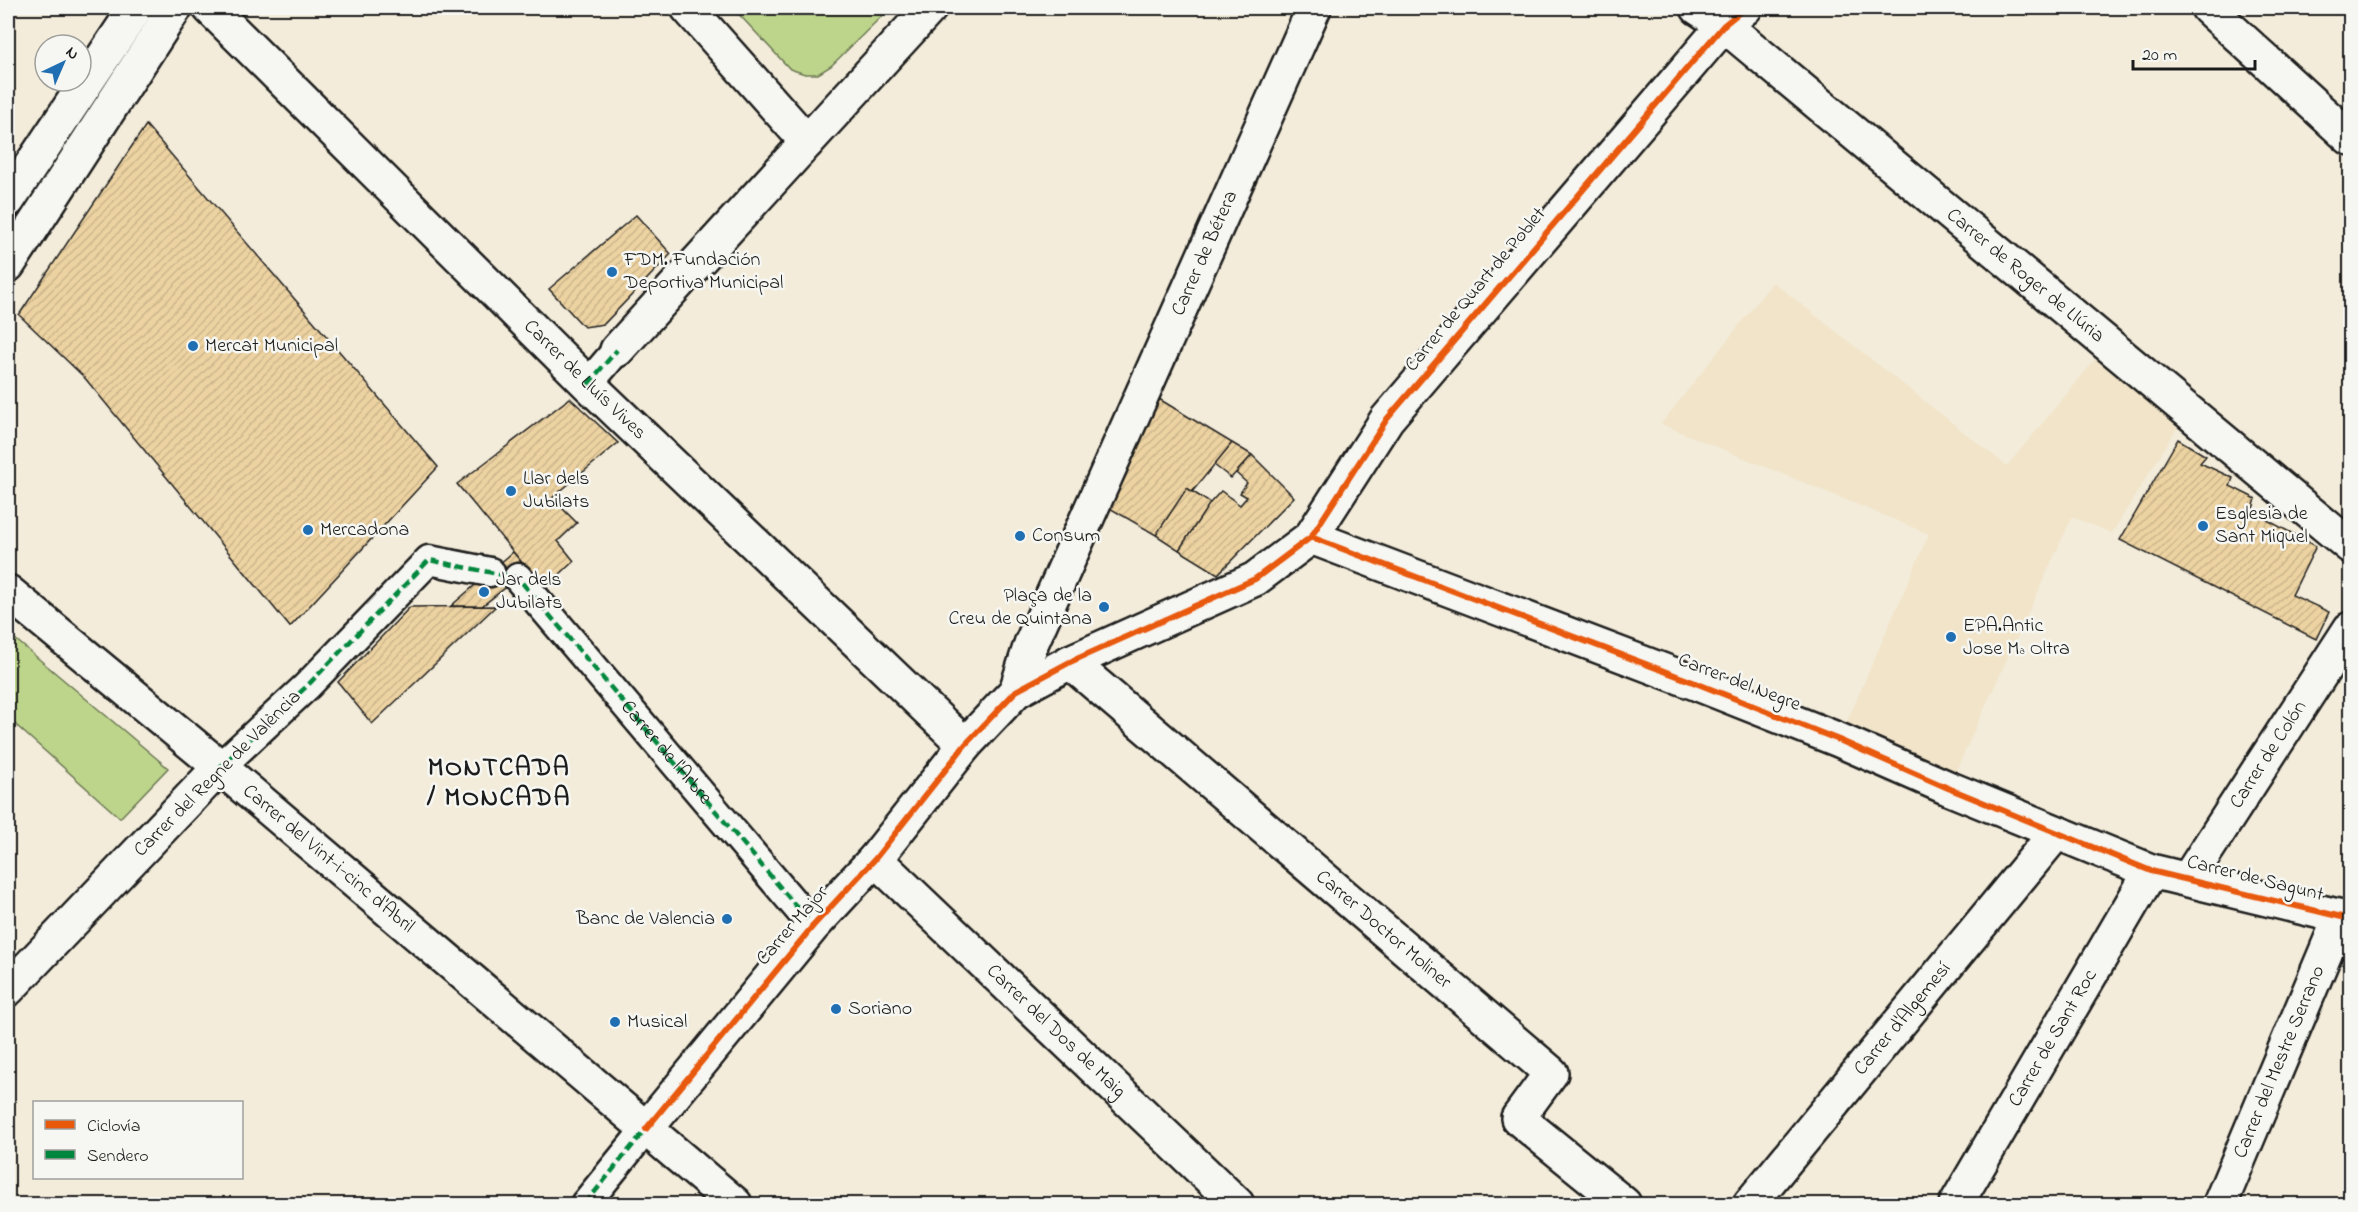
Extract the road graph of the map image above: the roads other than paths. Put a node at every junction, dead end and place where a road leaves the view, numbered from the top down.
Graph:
1 (136, 8) edge
2 (175, 8) edge
3 (210, 8) edge
4 (688, 8) edge
5 (930, 8) edge
6 (1314, 8) edge
7 (2208, 8) edge
8 (1722, 13) edge
9 (2350, 138) edge
10 (807, 142) junction
11 (8, 201) edge
12 (8, 265) edge
13 (616, 350) joint
14 (588, 384) junction
15 (1311, 537) junction
16 (2350, 546) edge
17 (490, 572) dead end
18 (518, 578) dead end
19 (8, 592) edge
20 (2350, 629) edge
21 (1070, 662) junction
22 (1016, 691) junction
23 (965, 745) junction
24 (220, 767) junction
25 (2056, 834) junction
26 (875, 859) junction
27 (2151, 871) junction
28 (2188, 879) junction
29 (2345, 918) edge
30 (813, 926) junction
31 (8, 989) edge
32 (646, 1128) junction
33 (585, 1204) edge
34 (735, 1204) edge
35 (1237, 1204) edge
36 (1624, 1204) edge
37 (1750, 1204) edge
38 (1956, 1204) edge
39 (2220, 1204) edge

1 - 11 street
2 - 12 street
3 - 14 street, Carrer de Lluís Vives
4 - 10 street
5 - 10 street
6 - 22 street, Carrer de Bétera
7 - 9 street
8 - 15 street, Carrer de Quart de Poblet
8 - 16 street, Carrer de Roger de Llúria
10 - 13 street
13 - 14 street
14 - 23 street, Carrer de Lluís Vives
15 - 21 street, Carrer de Quart de Poblet
15 - 25 street, Carrer del Negre
17 - 24 street, Carrer del Regne de València
18 - 30 street, Carrer de l'Arbre
19 - 24 street, Carrer del Vint-i-cinc d'Abril
20 - 28 street, Carrer de Colón
21 - 22 street
21 - 36 street, Carrer Doctor Moliner
22 - 23 street
23 - 26 street, Carrer Major
24 - 31 street, Carrer del Regne de València
24 - 32 street, Carrer del Vint-i-cinc d'Abril
25 - 27 street, Carrer del Negre
25 - 37 street, Carrer d'Algemesí
26 - 30 street, Carrer Major
26 - 35 street, Carrer del Dos de Maig
27 - 28 street, Carrer de Sagunt
27 - 38 street, Carrer de Sant Roc
28 - 29 street, Carrer de Sagunt
29 - 39 street, Carrer del Mestre Serrano
30 - 32 street, Carrer Major
32 - 33 street, Carrer Major
32 - 34 street, Carrer del Vint-i-cinc d'Abril

